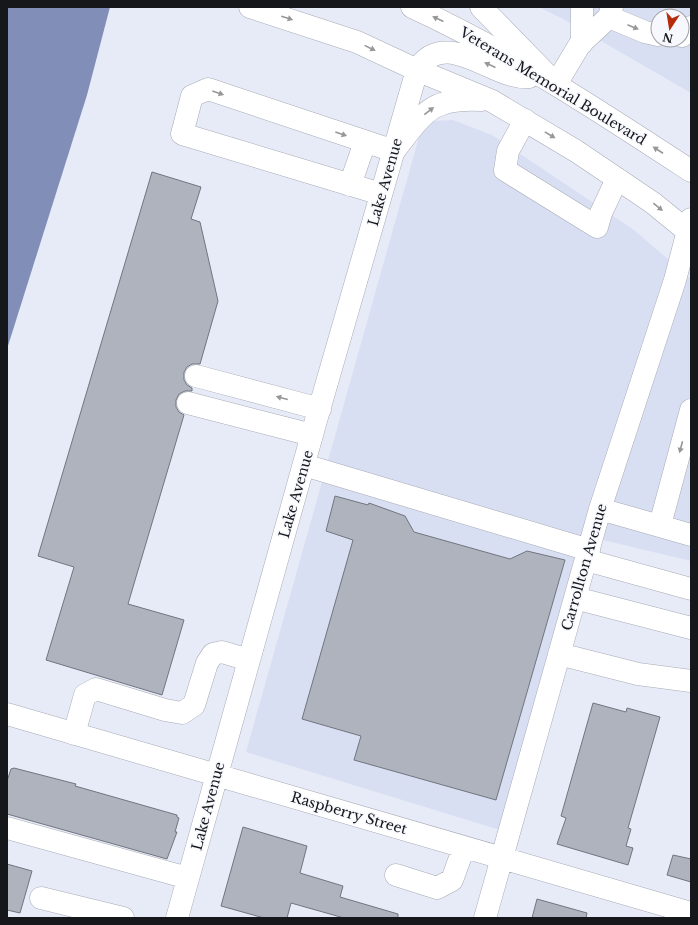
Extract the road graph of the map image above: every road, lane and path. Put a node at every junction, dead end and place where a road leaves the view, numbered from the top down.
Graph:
1 (250, 7) edge
2 (412, 7) edge
3 (481, 7) edge
4 (582, 7) edge
5 (610, 12) edge
6 (650, 33) edge
7 (582, 42) junction
8 (417, 70) junction
9 (548, 80) junction
10 (492, 101) junction
11 (525, 120) junction
12 (365, 142) junction
13 (394, 151) junction
14 (691, 171) edge
15 (618, 179) junction
16 (350, 185) junction
17 (381, 194) junction
18 (690, 228) edge
19 (196, 376) dead end
20 (221, 398) dead end
21 (188, 403) dead end
22 (691, 410) edge
23 (316, 422) junction
24 (304, 465) junction
25 (600, 509) junction
26 (660, 525) junction
27 (691, 535) edge
28 (588, 555) junction
29 (691, 589) edge
30 (575, 598) junction
31 (691, 628) edge
32 (560, 654) junction
33 (249, 660) junction
34 (691, 681) edge
35 (7, 714) edge
36 (74, 734) junction
37 (216, 775) junction
38 (7, 828) edge
39 (464, 847) junction
40 (502, 858) junction
41 (396, 875) dead end
42 (188, 878) junction
43 (41, 898) dead end
44 (691, 913) edge
45 (123, 918) edge
46 (177, 918) edge
47 (485, 918) edge

1 -> 8 street
9 -> 2 street, Veterans Memorial Boulevard
3 - 9 street
4 - 7 street
5 -> 6 street
5 - 7 street
7 - 9 street
9 -> 8 street
8 - 10 street
8 - 13 street, Lake Avenue
14 -> 9 street, Veterans Memorial Boulevard
10 - 11 street
13 -> 10 street
11 -> 15 street
11 - 15 street
12 - 13 street
12 - 16 street
16 -> 12 street
13 - 17 street, Lake Avenue
15 -> 18 street
16 - 17 street
17 - 23 street, Lake Avenue
18 - 25 street, Carrollton Avenue
23 -> 19 street
20 - 23 street
21 - 23 street
22 -> 26 street
23 - 24 street, Lake Avenue
24 - 28 street
24 - 33 street, Lake Avenue
25 - 26 street
25 - 28 street, Carrollton Avenue
26 - 27 street
28 - 29 street
28 - 30 street, Carrollton Avenue
30 - 31 street
30 - 32 street, Carrollton Avenue
32 - 34 street
32 - 40 street, Carrollton Avenue
33 - 36 street
33 - 37 street, Lake Avenue
35 - 36 street, Raspberry Street
36 - 37 street, Raspberry Street
37 - 39 street, Raspberry Street
37 - 42 street, Lake Avenue
38 - 42 street
39 - 40 street, Raspberry Street
39 - 41 street
40 - 44 street, Raspberry Street
40 - 47 street, Carrollton Avenue
42 - 46 street, Lake Avenue
43 - 45 street

